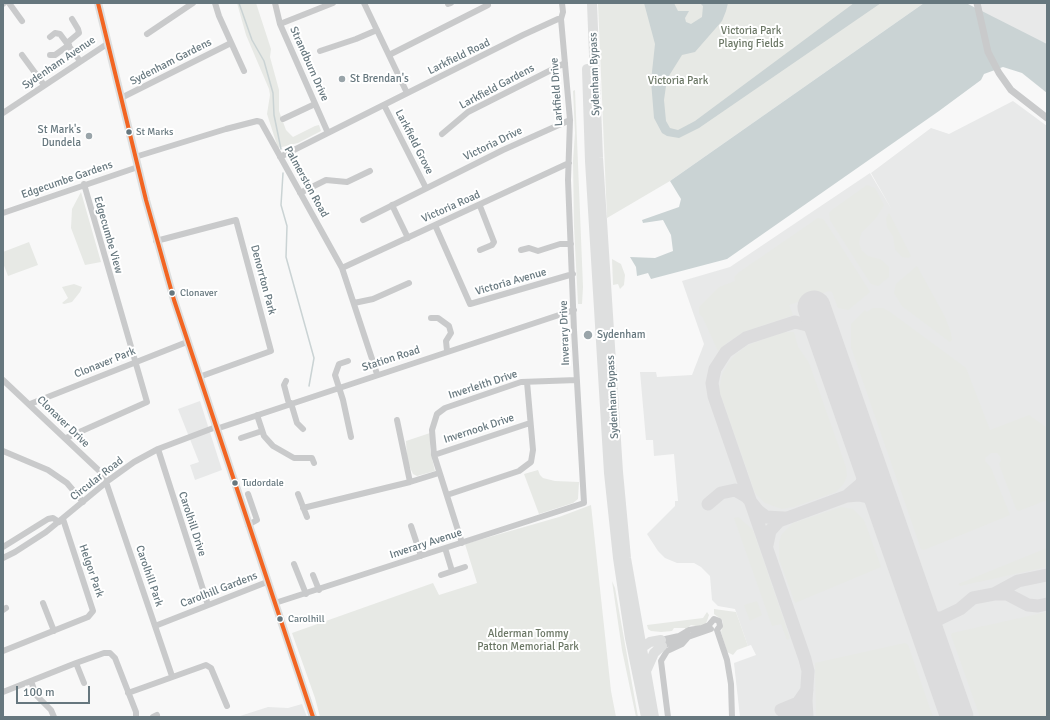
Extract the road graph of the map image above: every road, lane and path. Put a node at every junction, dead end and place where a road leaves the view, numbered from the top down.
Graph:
1 (9, 3) edge
2 (99, 3) edge
3 (193, 3) edge
4 (215, 3) edge
5 (275, 3) edge
6 (332, 3) edge
7 (364, 3) edge
8 (562, 3) edge
9 (586, 3) edge
10 (592, 3) edge
11 (977, 3) edge
12 (488, 5) dead end
13 (72, 19) dead end
14 (561, 20) junction
15 (22, 21) dead end
16 (280, 24) junction
17 (378, 30) junction
18 (147, 34) dead end
19 (50, 37) dead end
20 (231, 43) junction
21 (68, 44) junction
22 (107, 44) junction
23 (320, 50) dead end
24 (22, 55) dead end
25 (50, 55) dead end
26 (389, 55) junction
27 (80, 61) junction
28 (565, 63) junction
29 (244, 71) dead end
30 (44, 85) junction
31 (407, 93) junction
32 (121, 98) junction
33 (315, 104) junction
34 (384, 105) junction
35 (3, 114) edge
36 (1047, 118) edge
37 (283, 119) dead end
38 (570, 120) junction
39 (328, 133) junction
40 (442, 134) dead end
41 (135, 157) junction
42 (280, 157) junction
43 (569, 163) junction
44 (138, 166) junction
45 (370, 171) dead end
46 (84, 184) junction
47 (426, 188) junction
48 (300, 193) junction
49 (392, 205) junction
50 (480, 206) junction
51 (3, 213) edge
52 (363, 220) dead end
53 (436, 225) junction
54 (408, 238) junction
55 (156, 241) junction
56 (571, 244) junction
57 (480, 250) dead end
58 (522, 250) dead end
59 (342, 268) junction
60 (573, 274) junction
61 (410, 283) dead end
62 (354, 303) junction
63 (574, 310) junction
64 (436, 317) dead end
65 (187, 342) junction
66 (447, 351) junction
67 (348, 361) dead end
68 (135, 362) junction
69 (377, 374) junction
70 (199, 377) junction
71 (3, 380) edge
72 (576, 380) junction
73 (286, 381) dead end
74 (527, 382) junction
75 (339, 387) junction
76 (30, 404) junction
77 (290, 404) junction
78 (257, 415) junction
79 (397, 420) dead end
80 (530, 423) junction
81 (216, 428) junction
82 (303, 429) dead end
83 (356, 430) dead end
84 (262, 431) junction
85 (66, 438) junction
86 (241, 438) dead end
87 (158, 449) junction
88 (3, 451) edge
89 (434, 455) junction
90 (314, 463) dead end
91 (439, 473) junction
92 (107, 481) junction
93 (410, 482) junction
94 (248, 494) dead end
95 (298, 494) dead end
96 (447, 495) junction
97 (83, 502) junction
98 (584, 503) joint
99 (303, 508) junction
100 (307, 517) dead end
101 (61, 520) junction
102 (248, 525) junction
103 (411, 526) dead end
104 (462, 543) junction
105 (3, 548) edge
106 (445, 548) junction
107 (421, 556) junction
108 (3, 558) edge
109 (294, 564) dead end
110 (465, 567) dead end
111 (452, 571) junction
112 (313, 575) dead end
113 (441, 575) dead end
114 (267, 582) junction
115 (319, 590) junction
116 (306, 594) junction
117 (43, 604) dead end
118 (275, 604) junction
119 (208, 605) junction
120 (639, 623) junction
121 (155, 626) junction
122 (713, 628) junction
123 (54, 631) junction
124 (689, 636) junction
125 (659, 642) junction
126 (643, 646) junction
127 (3, 651) edge
128 (76, 663) junction
129 (636, 664) junction
130 (647, 670) junction
131 (172, 676) junction
132 (30, 681) junction
133 (84, 683) dead end
134 (3, 692) edge
135 (128, 693) junction
136 (227, 706) dead end
137 (54, 717) edge
138 (136, 717) edge
139 (313, 717) edge
140 (646, 717) edge
141 (654, 717) edge
142 (668, 717) edge
143 (732, 717) edge

1 - 15 street
2 - 22 main road
3 - 18 street
4 - 20 street
5 - 16 street, Strandburn Drive
6 - 16 street
7 - 17 street
8 - 14 street, Larkfield Drive
9 - 129 highway, Sydenham Bypass
10 - 120 highway, Sydenham Bypass
11 - 36 street
12 - 26 street
13 - 21 street
14 - 28 street, Larkfield Drive
14 - 31 street, Larkfield Road
16 - 33 street, Strandburn Drive
17 - 23 street
17 - 26 street
19 - 21 street
20 - 29 street
20 - 32 street, Sydenham Gardens
21 - 25 street
21 - 27 street
22 - 27 street, Sydenham Avenue
22 - 32 main road
24 - 30 street
26 - 31 street
27 - 30 street, Sydenham Avenue
28 - 38 street, Larkfield Drive
28 - 40 street, Larkfield Gardens
30 - 35 street, Sydenham Avenue
31 - 34 street, Larkfield Road
32 - 41 main road
33 - 37 street
33 - 39 street, Strandburn Drive
34 - 39 street, Larkfield Road
34 - 47 street, Larkfield Grove
38 - 43 street, Larkfield Drive
38 - 47 street, Victoria Drive
39 - 42 street, Larkfield Road
41 - 42 street, Palmerston Road
41 - 44 main road
42 - 48 street, Palmerston Road
43 - 50 street, Victoria Road
43 - 56 street, Inverary Drive
44 - 46 street, Edgecumbe Gardens
44 - 55 main road
45 - 48 street
46 - 51 street, Edgecumbe Gardens
46 - 68 street, Edgecumbe View
47 - 49 street, Victoria Drive
48 - 59 street, Palmerston Road
49 - 52 street, Victoria Drive
49 - 54 street
50 - 53 street, Victoria Road
50 - 57 street
53 - 54 street, Victoria Road
53 - 60 street, Victoria Avenue
54 - 59 street, Victoria Road
55 - 65 main road
55 - 70 street, Denorrton Park
56 - 58 street
56 - 60 street, Inverary Drive
59 - 62 street, Palmerston Road
60 - 63 street, Inverary Drive
61 - 62 street
62 - 69 street, Palmerston Road
63 - 66 street, Station Road
63 - 72 street, Inverary Drive
64 - 66 street
65 - 68 street, Clonaver Park
65 - 70 main road
66 - 69 street, Station Road
67 - 75 street
68 - 76 street, Clonaver Park
68 - 85 street, Edgecumbe View
69 - 75 street, Station Road
70 - 81 main road
71 - 76 street, Clonaver Drive
72 - 74 street, Inverleith Drive
72 - 98 street, Inverary Drive
73 - 77 street
74 - 80 street
74 - 89 street, Inverleith Drive
75 - 77 street, Station Road
75 - 83 street
76 - 85 street, Clonaver Drive
77 - 78 street, Station Road
77 - 82 street
78 - 81 street, Station Road
78 - 84 street
79 - 93 street
80 - 89 street, Invernook Drive
80 - 96 street
81 - 87 street, Circular Road
81 - 102 main road
84 - 86 street
84 - 90 street
85 - 92 street, Clonaver Drive
87 - 92 street, Circular Road
87 - 119 street, Carolhill Drive
88 - 97 street
89 - 91 street, Inverleith Drive
91 - 93 street
91 - 96 street, Inverleith Drive
92 - 97 street, Circular Road
92 - 121 street, Carolhill Park
93 - 99 street
94 - 102 street
95 - 99 street
96 - 104 street, Inverleith Drive
97 - 101 street, Circular Road
98 - 104 street, Inverary Avenue
99 - 100 street
101 - 105 street
101 - 108 street, Circular Road
101 - 123 street, Helgor Park
102 - 114 main road
103 - 107 street
104 - 106 street, Inverary Avenue
106 - 107 street, Inverary Avenue
106 - 111 street
107 - 115 street, Inverary Avenue
109 - 116 street
110 - 111 street
111 - 113 street
112 - 115 street
114 - 118 main road
114 - 119 street, Carolhill Gardens
115 - 116 street, Inverary Avenue
116 - 118 street, Inverary Avenue
117 - 123 street
118 - 139 main road
119 - 121 street, Carolhill Gardens
120 - 125 highway
120 - 126 highway, Sydenham Bypass
121 - 131 street, Carolhill Park
122 - 124 street
122 - 125 street
122 - 143 street
123 - 127 street, Helgor Park
124 - 125 street
124 - 142 street
125 - 126 highway
125 - 130 highway
126 - 129 highway
126 - 130 highway, Sydenham Bypass
128 - 132 street
128 - 133 street
128 - 135 street
129 - 140 highway, Sydenham Bypass
130 - 141 highway, Sydenham Bypass
131 - 135 street
131 - 136 street
132 - 134 street
132 - 137 street
135 - 138 street

